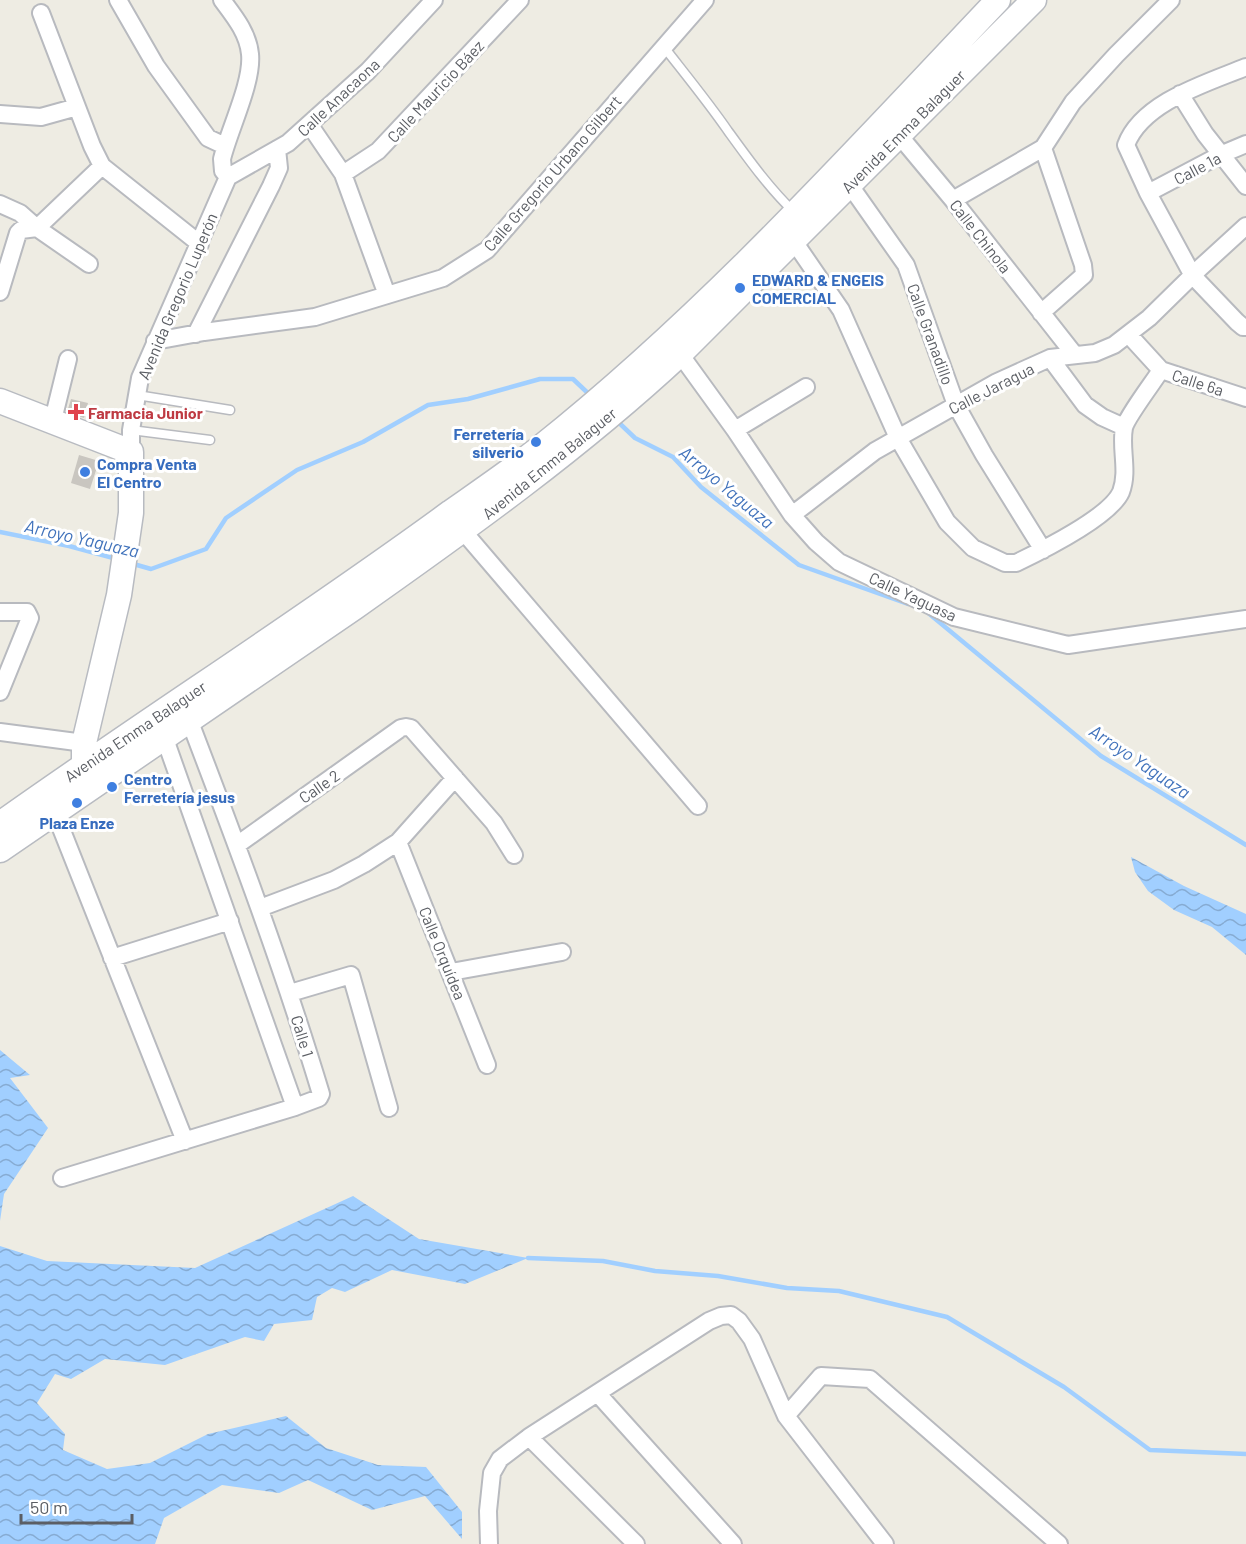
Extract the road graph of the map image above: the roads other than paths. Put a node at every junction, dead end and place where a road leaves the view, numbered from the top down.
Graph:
1 (118, 0) edge
2 (222, 0) edge
3 (434, 0) edge
4 (520, 0) edge
5 (705, 0) edge
6 (998, 0) edge
7 (1034, 0) edge
8 (1171, 0) edge
9 (41, 13) dead end
10 (663, 46) junction
11 (1246, 67) edge
12 (1180, 94) junction
13 (77, 107) junction
14 (0, 114) edge
15 (309, 124) junction
16 (893, 127) junction
17 (1246, 144) edge
18 (225, 146) junction
19 (1043, 148) junction
20 (277, 149) junction
21 (1220, 155) junction
22 (102, 166) junction
23 (343, 174) junction
24 (228, 177) junction
25 (849, 184) junction
26 (1246, 186) edge
27 (1148, 193) junction
28 (953, 200) junction
29 (0, 204) edge
30 (795, 213) junction
31 (1246, 226) edge
32 (37, 228) junction
33 (793, 240) junction
34 (200, 244) junction
35 (89, 264) dead end
36 (1193, 276) junction
37 (0, 292) edge
38 (387, 295) junction
39 (1041, 313) junction
40 (1246, 327) edge
41 (196, 334) junction
42 (1130, 334) junction
43 (155, 341) junction
44 (680, 354) junction
45 (1074, 354) junction
46 (1050, 358) junction
47 (68, 359) dead end
48 (649, 369) junction
49 (1161, 370) junction
50 (806, 387) dead end
51 (137, 395) junction
52 (1246, 398) edge
53 (0, 401) edge
54 (956, 405) junction
55 (230, 410) dead end
56 (53, 420) junction
57 (1124, 427) junction
58 (735, 430) junction
59 (898, 438) junction
60 (210, 440) dead end
61 (131, 441) junction
62 (546, 455) junction
63 (792, 514) junction
64 (463, 531) junction
65 (1043, 550) junction
66 (387, 572) junction
67 (0, 612) edge
68 (1246, 619) edge
69 (0, 692) edge
70 (190, 722) junction
71 (0, 732) edge
72 (165, 739) junction
73 (84, 754) junction
74 (455, 778) junction
75 (89, 789) junction
76 (698, 806) dead end
77 (55, 813) junction
78 (0, 824) edge
79 (398, 843) junction
80 (237, 844) junction
81 (0, 850) edge
82 (514, 855) dead end
83 (260, 908) junction
84 (230, 921) junction
85 (562, 952) dead end
86 (112, 958) junction
87 (451, 972) junction
88 (290, 993) junction
89 (488, 1065) dead end
90 (295, 1107) junction
91 (389, 1108) dead end
92 (185, 1141) junction
93 (62, 1178) dead end
94 (598, 1394) junction
95 (786, 1416) junction
96 (529, 1437) junction
97 (489, 1544) edge
98 (636, 1544) edge
99 (733, 1544) edge
100 (885, 1544) edge
101 (1059, 1544) edge

1 - 18 street
2 - 18 street
3 - 15 street, Calle Anacaona
4 - 23 street, Calle Mauricio Báez
5 - 10 street, Calle Gregorio Urbano Gilbert
6 - 16 street, Avenida Emma Balaguer
7 - 16 street, Avenida Emma Balaguer
8 - 19 street
9 - 13 street
10 - 30 lane
10 - 38 street, Calle Gregorio Urbano Gilbert
11 - 12 street
12 - 21 street
12 - 27 street
13 - 14 street
13 - 22 street
15 - 20 street, Calle Anacaona
15 - 23 street
16 - 25 street, Avenida Emma Balaguer
16 - 28 street, Calle Chinola
16 - 30 street, Avenida Emma Balaguer
17 - 21 street, Calle 1a
18 - 24 street
19 - 28 street
19 - 39 street
20 - 24 street, Calle Anacaona
20 - 41 street
21 - 26 street
21 - 27 street, Calle 1a
22 - 32 street
22 - 34 street
23 - 38 street
24 - 34 street, Avenida Gregorio Luperón
25 - 33 street, Avenida Emma Balaguer
25 - 54 street, Calle Granadillo
27 - 36 street
28 - 39 street, Calle Chinola
29 - 32 street
30 - 48 street, Avenida Emma Balaguer
31 - 36 street, Calle Jaragua
32 - 35 street
32 - 37 street
33 - 44 street, Avenida Emma Balaguer
33 - 59 street
34 - 43 street, Avenida Gregorio Luperón
36 - 40 street
36 - 42 street, Calle Jaragua
38 - 41 street, Calle Gregorio Urbano Gilbert
39 - 45 street, Calle Chinola
41 - 43 street, Calle Gregorio Urbano Gilbert
42 - 45 street, Calle Jaragua
42 - 49 street, Calle 6a
43 - 51 street, Avenida Gregorio Luperón
44 - 48 street, Avenida Emma Balaguer
44 - 58 street, Calle Yaguasa
45 - 46 street, Calle Jaragua
46 - 54 street, Calle Jaragua
46 - 57 street
47 - 56 street
48 - 62 street, Avenida Emma Balaguer
49 - 52 street, Calle 6a
49 - 57 street
50 - 58 street
51 - 55 lane
51 - 61 street, Avenida Gregorio Luperón
53 - 56 street
54 - 59 street, Calle Jaragua
54 - 65 street, Calle Granadillo
56 - 61 street
57 - 65 street
58 - 63 street, Calle Yaguasa
59 - 63 street, Calle Jaragua
59 - 65 street
60 - 61 lane
61 - 73 street, Avenida Gregorio Luperón
62 - 64 street, Avenida Emma Balaguer
62 - 66 street, Avenida Emma Balaguer
63 - 68 street, Calle Yaguasa
64 - 66 street, Avenida Emma Balaguer
64 - 76 street
66 - 70 street, Avenida Emma Balaguer
66 - 73 street, Avenida Emma Balaguer
67 - 69 street
70 - 72 street, Avenida Emma Balaguer
70 - 80 street, Calle 1
71 - 73 street
72 - 75 street, Avenida Emma Balaguer
72 - 84 street
73 - 75 street
73 - 78 street, Avenida Emma Balaguer
74 - 79 street
74 - 80 street, Calle 2
74 - 82 street
75 - 77 street, Avenida Emma Balaguer
77 - 81 street, Avenida Emma Balaguer
77 - 86 street
79 - 83 street
79 - 87 street, Calle Orquídea
80 - 83 street, Calle 1
83 - 88 street, Calle 1
84 - 86 street
84 - 90 street
85 - 87 street
86 - 92 street
87 - 89 street, Calle Orquídea
88 - 90 street, Calle 1
88 - 91 street
90 - 92 street, Calle 1
92 - 93 street, Calle 1
94 - 95 street
94 - 96 street
94 - 99 street
95 - 100 street
95 - 101 street
96 - 97 street
96 - 98 street

